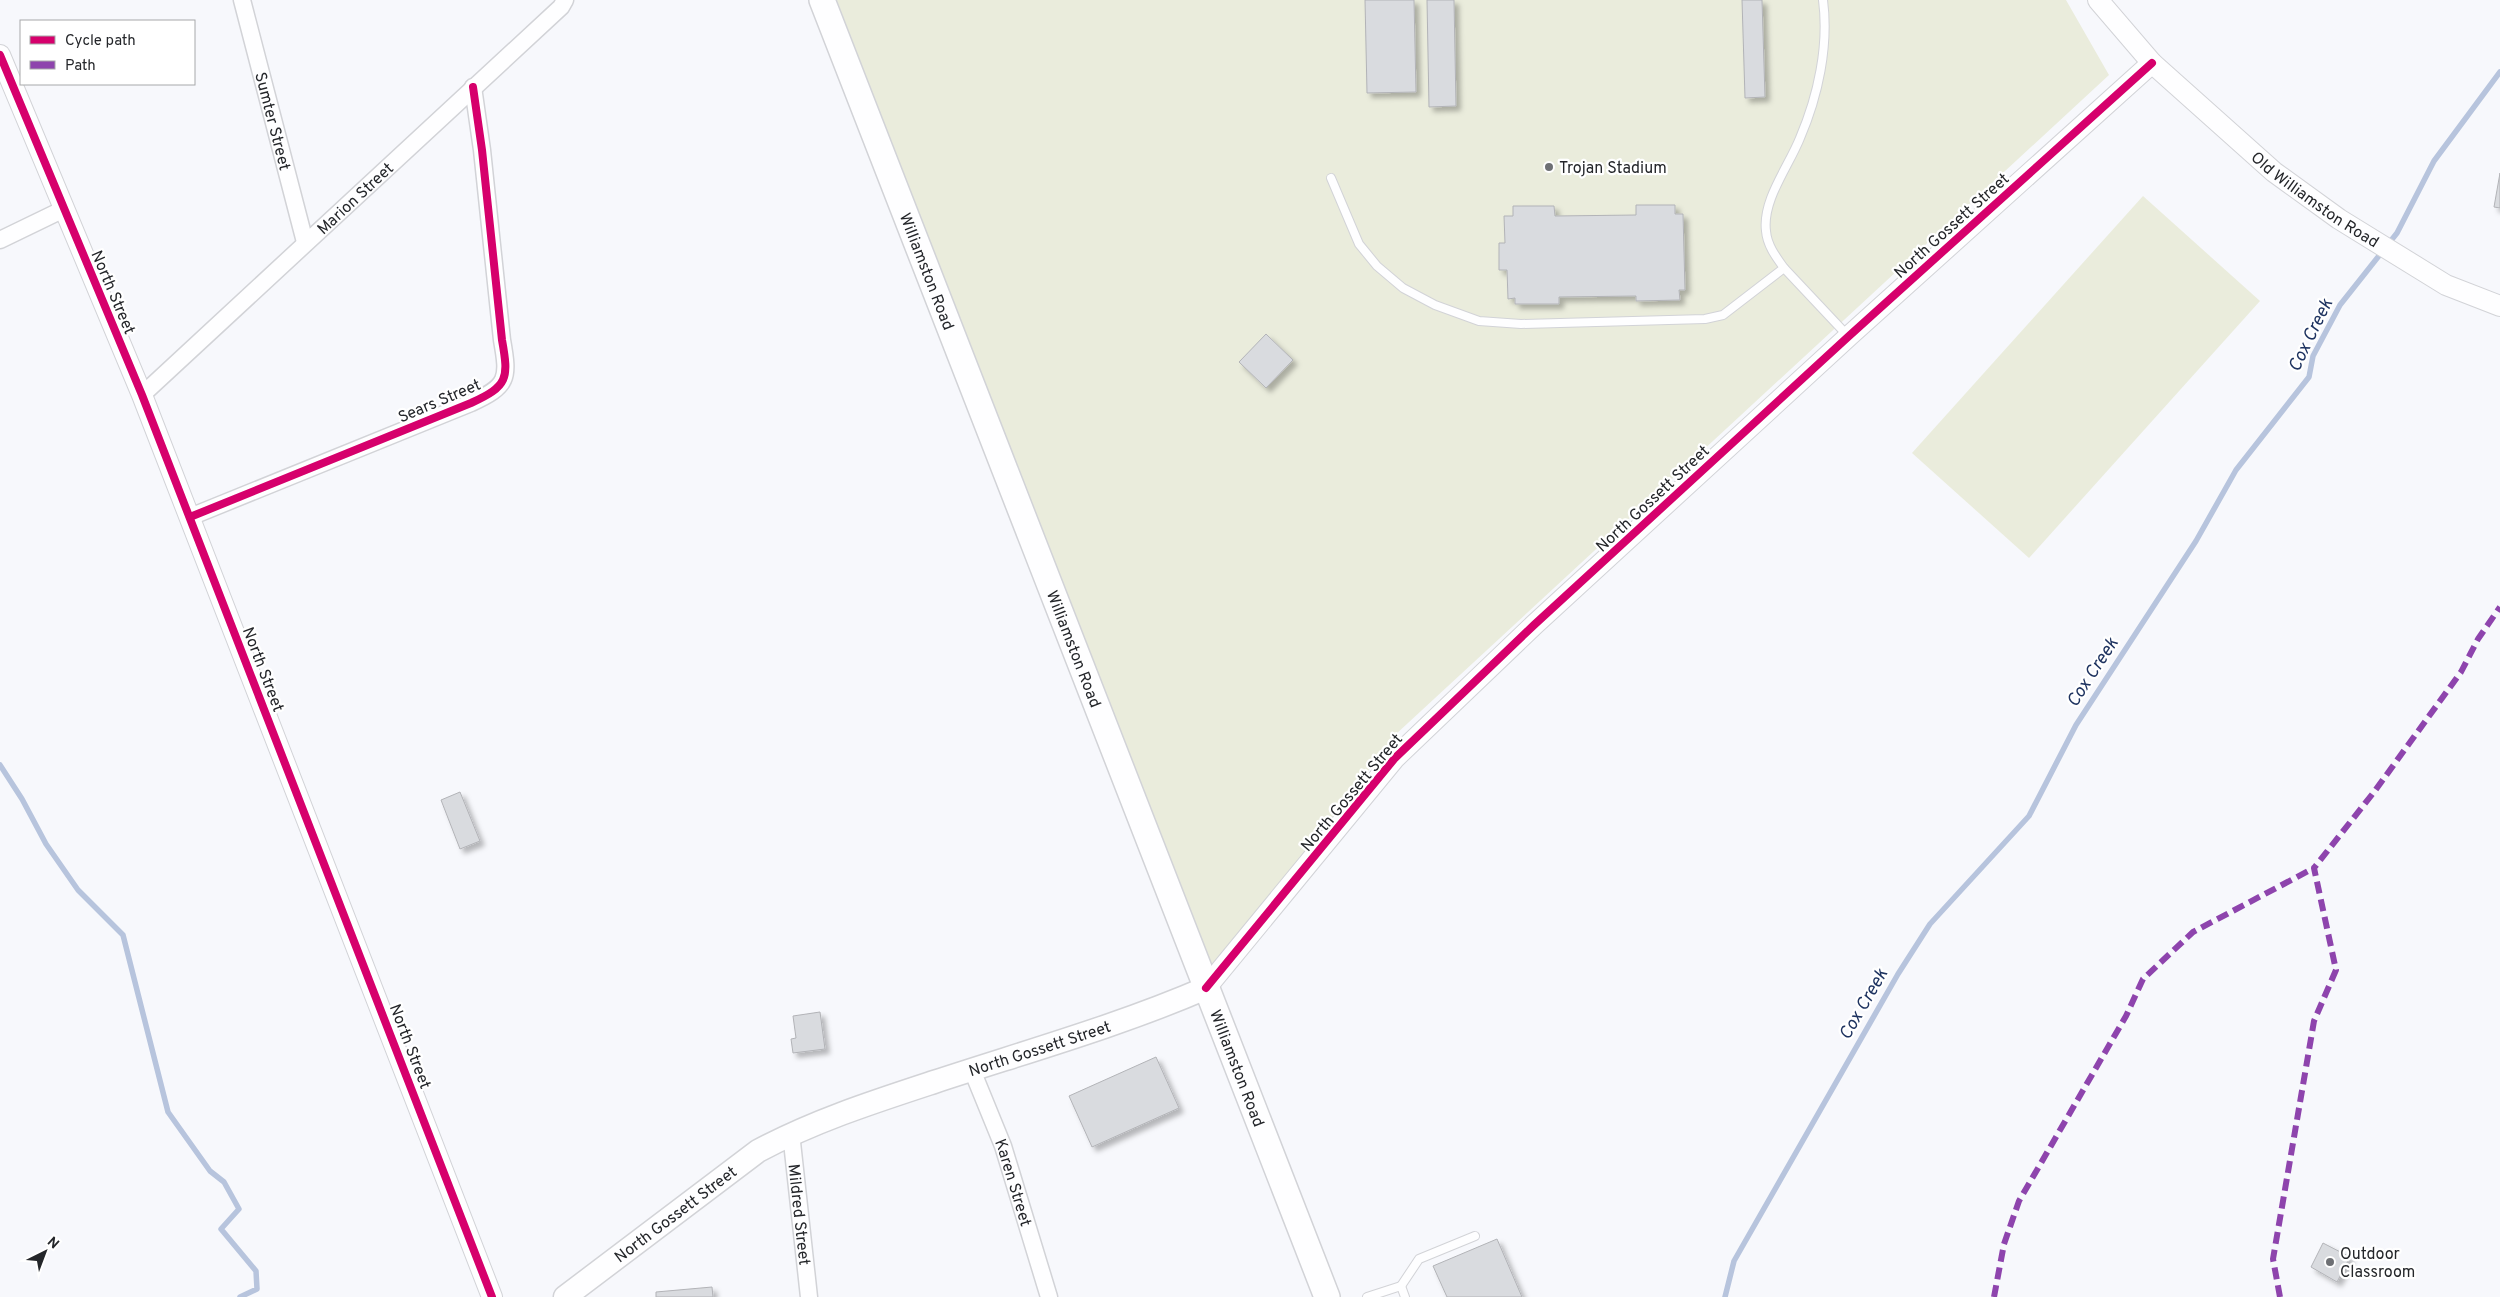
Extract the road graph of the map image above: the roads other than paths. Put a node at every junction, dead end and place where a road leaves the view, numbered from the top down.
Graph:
1 (242, 0) edge
2 (565, 0) edge
3 (822, 0) edge
4 (1823, 0) edge
5 (2098, 0) edge
6 (0, 55) edge
7 (2152, 63) junction
8 (473, 87) junction
9 (1331, 178) dead end
10 (64, 209) junction
11 (0, 240) edge
12 (305, 242) junction
13 (1784, 268) junction
14 (2500, 306) edge
15 (1848, 336) junction
16 (142, 395) junction
17 (190, 517) junction
18 (1206, 988) junction
19 (972, 1070) junction
20 (791, 1133) junction
21 (1475, 1236) dead end
22 (1401, 1286) junction
23 (492, 1297) edge
24 (566, 1297) edge
25 (809, 1297) edge
26 (1049, 1297) edge
27 (1327, 1297) edge
28 (1367, 1297) edge
29 (1406, 1297) edge

1 - 12 street, Sumter Street
2 - 8 street, Marion Street
3 - 18 main road, Williamston Road
4 - 13 lane
5 - 7 street, Old Williamston Road
6 - 10 street, North Street
7 - 14 street, Old Williamston Road
7 - 15 street, North Gossett Street
8 - 12 street, Marion Street
8 - 17 street, Sears Street
9 - 13 lane
10 - 11 street
10 - 16 street, North Street
12 - 16 street, Marion Street
13 - 15 lane
15 - 18 street, North Gossett Street
16 - 17 street, North Street
17 - 23 street, North Street
18 - 19 main road, North Gossett Street
18 - 27 main road, Williamston Road
19 - 20 main road, North Gossett Street
19 - 26 street, Karen Street
20 - 24 main road, North Gossett Street
20 - 25 street, Mildred Street
21 - 22 lane
22 - 28 lane
22 - 29 lane

